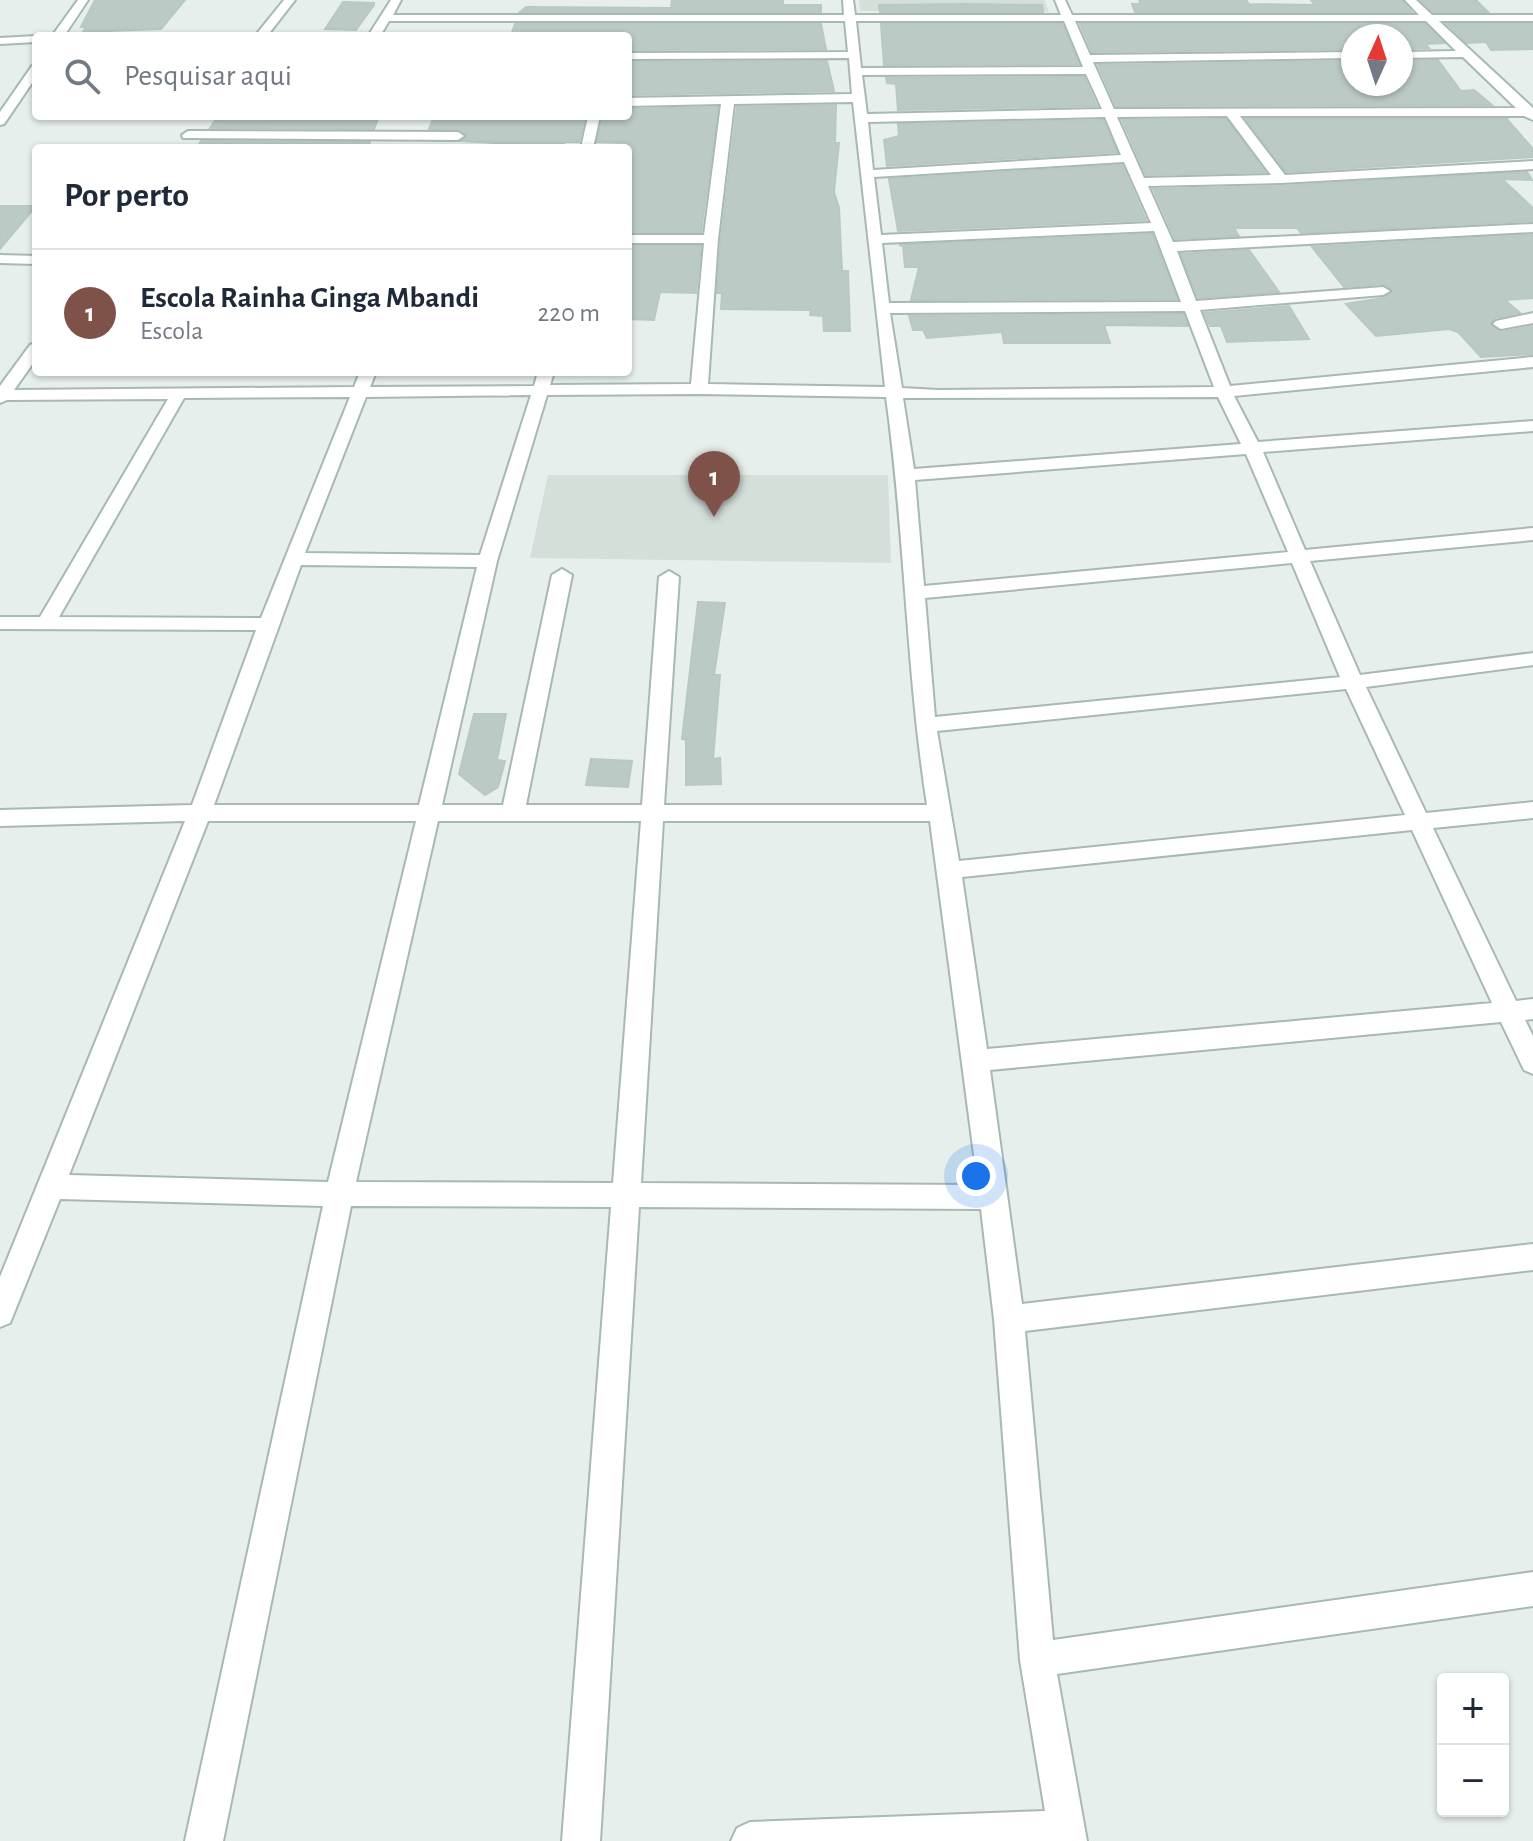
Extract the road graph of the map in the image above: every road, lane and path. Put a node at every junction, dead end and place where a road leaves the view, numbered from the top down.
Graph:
1 (83, 0) edge
2 (290, 0) edge
3 (396, 0) edge
4 (1410, 0) edge
5 (1063, 8) edge
6 (849, 9) edge
7 (386, 18) junction
8 (1427, 18) junction
9 (1533, 18) edge
10 (61, 32) edge
11 (264, 32) edge
12 (377, 32) edge
13 (32, 39) edge
14 (0, 41) edge
15 (1465, 54) junction
16 (1341, 55) edge
17 (1413, 55) edge
18 (632, 56) edge
19 (854, 64) junction
20 (1087, 64) junction
21 (32, 74) edge
22 (728, 101) junction
23 (632, 102) edge
24 (861, 108) junction
25 (1230, 112) junction
26 (1109, 113) junction
27 (1531, 114) edge
28 (198, 120) edge
29 (593, 120) edge
30 (0, 121) edge
31 (188, 135) junction
32 (458, 137) edge
33 (181, 144) edge
34 (588, 144) edge
35 (1131, 158) junction
36 (1533, 165) edge
37 (866, 174) junction
38 (1281, 179) junction
39 (1140, 182) junction
40 (1160, 227) junction
41 (1533, 228) edge
42 (632, 239) edge
43 (711, 239) junction
44 (876, 239) junction
45 (1168, 247) junction
46 (0, 259) edge
47 (32, 260) edge
48 (1383, 291) dead end
49 (1191, 306) junction
50 (882, 308) junction
51 (1533, 318) edge
52 (1501, 324) dead end
53 (32, 353) edge
54 (1533, 362) edge
55 (544, 381) edge
56 (364, 382) edge
57 (699, 389) junction
58 (893, 392) junction
59 (1224, 392) junction
60 (179, 393) junction
61 (1, 396) edge
62 (1533, 426) edge
63 (1253, 450) junction
64 (906, 475) junction
65 (1533, 534) edge
66 (1299, 558) junction
67 (293, 559) junction
68 (488, 561) junction
69 (562, 575) dead end
70 (669, 577) dead end
71 (915, 593) junction
72 (0, 623) edge
73 (46, 623) junction
74 (268, 624) junction
75 (1533, 659) edge
76 (1353, 682) junction
77 (925, 725) junction
78 (1533, 810) edge
79 (200, 813) junction
80 (428, 813) junction
81 (513, 813) junction
82 (940, 813) junction
83 (653, 814) junction
84 (0, 818) edge
85 (1421, 824) junction
86 (949, 870) junction
87 (1522, 1010) edge
88 (976, 1061) junction
89 (1533, 1063) edge
90 (51, 1187) junction
91 (339, 1194) junction
92 (627, 1194) junction
93 (992, 1197) junction
94 (1533, 1257) edge
95 (0, 1313) edge
96 (1009, 1319) junction
97 (1533, 1589) edge
98 (1037, 1660) junction
99 (1068, 1835) edge
100 (204, 1841) edge
101 (581, 1841) edge
102 (750, 1841) edge

1 - 10 street
2 - 11 street
3 - 7 street
4 - 8 street
5 - 6 street
5 - 8 street
5 - 20 street
6 - 7 street
6 - 19 street
7 - 12 street
8 - 9 street
8 - 15 street
13 - 14 street
15 - 17 street
15 - 27 street
16 - 20 street
18 - 19 street
19 - 20 street
19 - 24 street
20 - 26 street
21 - 30 street
22 - 23 street
22 - 24 street
22 - 43 street
24 - 26 street
24 - 37 street
25 - 26 street
25 - 27 street
25 - 38 street
26 - 35 street
28 - 31 street
29 - 34 street
31 - 32 street
31 - 33 street
35 - 37 street
35 - 39 street
36 - 38 street
37 - 44 street
38 - 39 street
39 - 40 street
40 - 44 street
40 - 45 street
41 - 45 street
42 - 43 street
43 - 57 street
44 - 50 street
45 - 49 street
46 - 47 street
48 - 49 street
49 - 50 street
49 - 59 street
50 - 58 street
51 - 52 street
53 - 61 street
54 - 59 street
55 - 56 street
55 - 57 street
55 - 68 street
56 - 60 street
56 - 67 street
57 - 58 street
58 - 59 street
58 - 64 street
59 - 63 street
60 - 61 street
60 - 73 street
62 - 63 street
63 - 64 street
63 - 66 street
64 - 71 street
65 - 66 street
66 - 71 street
66 - 76 street
67 - 68 street
67 - 74 street
68 - 80 street
69 - 81 street
70 - 83 street
71 - 77 street
72 - 73 street
73 - 74 street
74 - 79 street
75 - 76 street
76 - 77 street
76 - 85 street
77 - 82 street
78 - 85 street
79 - 80 street
79 - 84 street
79 - 90 street
80 - 81 street
80 - 91 street
81 - 83 street
82 - 83 street
82 - 86 street
83 - 92 street
85 - 86 street
85 - 87 street
86 - 88 street
87 - 88 street
87 - 89 street
88 - 93 street
90 - 91 street
90 - 95 street
91 - 92 street
91 - 100 street
92 - 93 street
92 - 101 street
93 - 96 street
94 - 96 street
96 - 98 street
97 - 98 street
98 - 99 street
99 - 102 street

